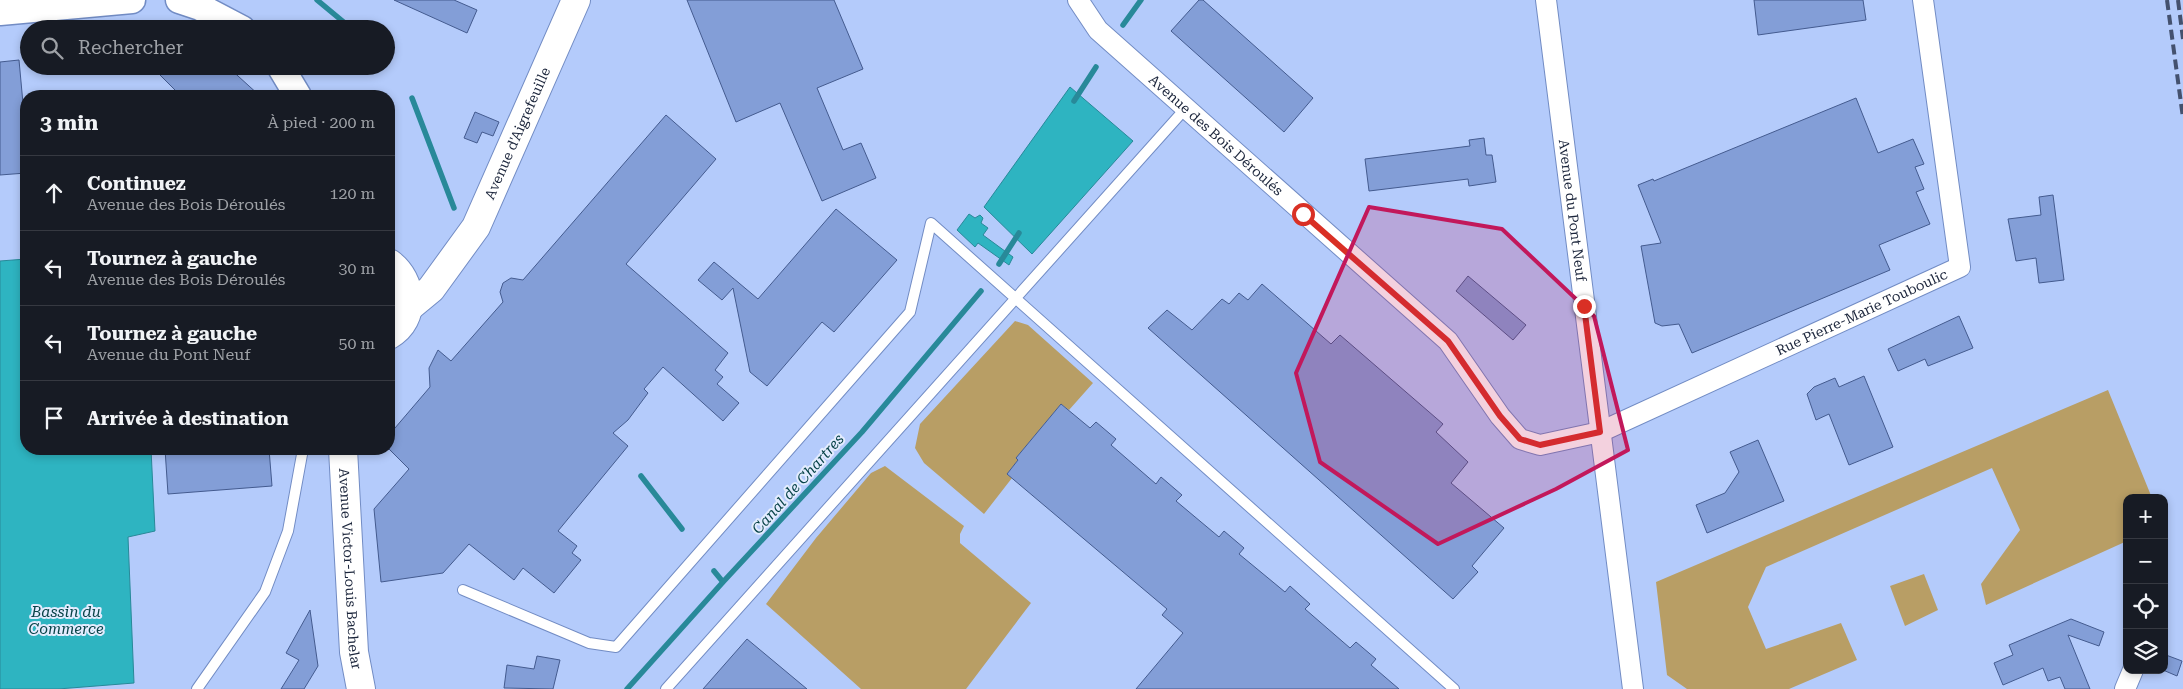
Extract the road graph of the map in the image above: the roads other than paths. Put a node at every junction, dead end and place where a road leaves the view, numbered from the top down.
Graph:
1 (132, 0) edge
2 (179, 0) edge
3 (576, 0) edge
4 (1078, 0) edge
5 (1546, 0) edge
6 (1923, 0) edge
7 (0, 12) edge
8 (230, 20) edge
9 (285, 75) edge
10 (294, 90) edge
11 (1185, 109) junction
12 (456, 256) junction
13 (395, 266) edge
14 (395, 270) edge
15 (1017, 298) junction
16 (408, 308) junction
17 (395, 329) edge
18 (1600, 432) junction
19 (302, 455) edge
20 (343, 455) edge
21 (463, 590) dead end
22 (2131, 674) edge
23 (196, 689) edge
24 (361, 689) edge
25 (666, 689) edge
26 (1454, 689) edge
27 (1633, 689) edge
28 (2125, 689) edge

1 - 7 street
2 - 8 street
3 - 12 main road, Avenue d'Aigrefeuille
4 - 11 street, Avenue des Bois Déroulés
5 - 18 street, Avenue du Pont Neuf
6 - 18 street, Rue Pierre-Marie Touboulic
9 - 10 street
11 - 15 lane
11 - 18 street, Avenue des Bois Déroulés
12 - 13 main road
12 - 16 main road, Avenue d'Aigrefeuille
14 - 16 main road
15 - 21 lane
15 - 25 lane
15 - 26 lane
16 - 17 main road, Avenue d'Aigrefeuille
18 - 27 street, Avenue du Pont Neuf
19 - 23 lane
20 - 24 main road, Avenue Victor-Louis Bachelar
22 - 28 street

